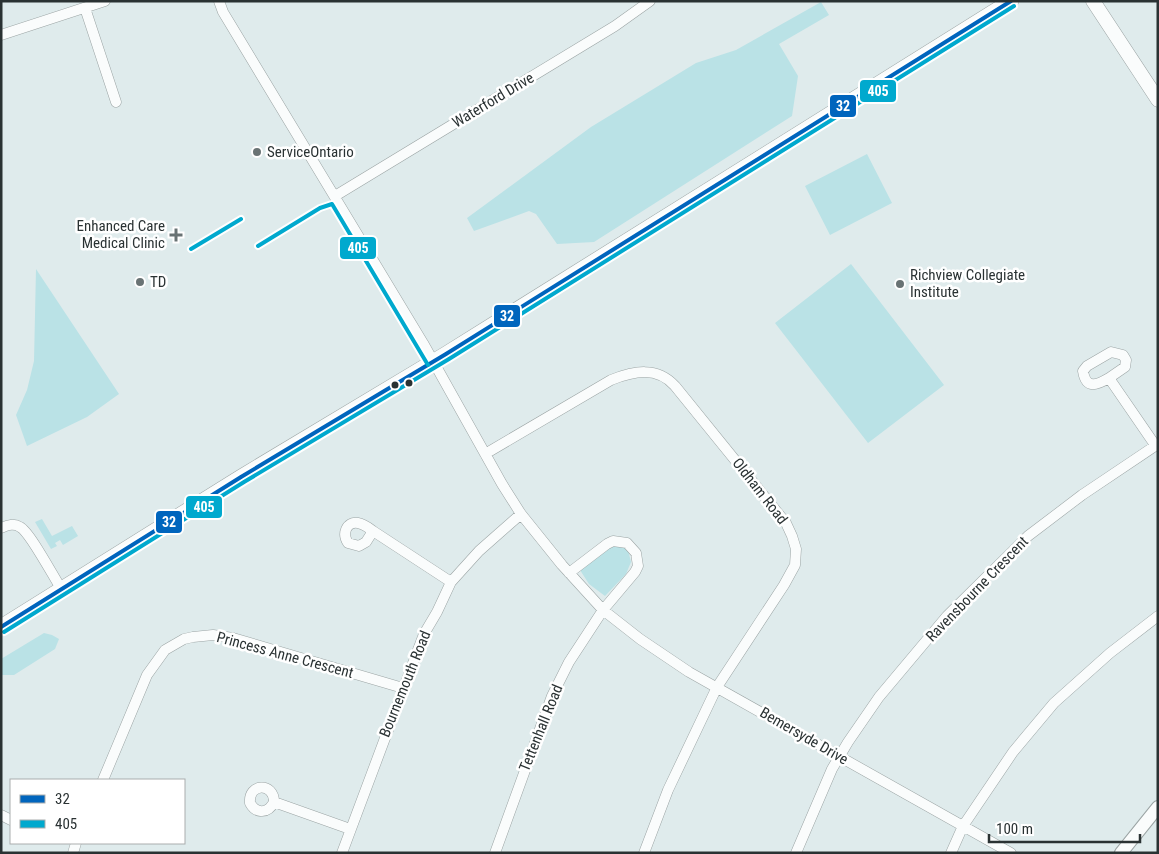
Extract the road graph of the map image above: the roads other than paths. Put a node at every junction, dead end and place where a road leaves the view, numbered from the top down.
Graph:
1 (105, 1) edge
2 (219, 1) edge
3 (650, 1) edge
4 (1011, 1) edge
5 (1094, 1) edge
6 (85, 8) junction
7 (1, 35) edge
8 (1158, 100) edge
9 (116, 102) dead end
10 (335, 196) junction
11 (433, 362) junction
12 (1109, 378) dead end
13 (1156, 445) edge
14 (485, 454) junction
15 (521, 514) junction
16 (1, 528) edge
17 (373, 531) dead end
18 (569, 573) junction
19 (451, 582) junction
20 (62, 590) junction
21 (603, 610) junction
22 (1158, 616) edge
23 (1, 627) edge
24 (717, 687) junction
25 (403, 688) junction
26 (839, 756) junction
27 (103, 779) edge
28 (274, 802) dead end
29 (1158, 808) edge
30 (963, 826) junction
31 (350, 830) junction
32 (342, 853) edge
33 (495, 853) edge
34 (644, 853) edge
35 (796, 853) edge
36 (951, 853) edge
37 (1011, 853) edge
38 (1121, 853) edge

1 - 6 street
2 - 10 street, Bemersyde Drive
3 - 10 street, Waterford Drive
4 - 11 main road
5 - 8 main road
6 - 7 street
6 - 9 street
10 - 11 street, Bemersyde Drive
11 - 14 street, Bemersyde Drive
11 - 20 main road
12 - 13 street
13 - 26 street, Ravensbourne Crescent
14 - 15 street, Bemersyde Drive
14 - 24 street, Oldham Road
15 - 18 street, Bemersyde Drive
15 - 19 street, Bournemouth Road
16 - 20 street
17 - 19 street
18 - 21 street, Bemersyde Drive
18 - 21 street
19 - 25 street, Bournemouth Road
20 - 23 main road
21 - 24 street, Bemersyde Drive
21 - 33 street, Tettenhall Road
22 - 30 street
24 - 26 street, Bemersyde Drive
24 - 34 street, Oldham Road
25 - 27 street, Princess Anne Crescent
25 - 31 street, Bournemouth Road
26 - 30 street, Bemersyde Drive
26 - 35 street, Ravensbourne Crescent
28 - 31 street
29 - 38 street
30 - 36 street
30 - 37 street, Bemersyde Drive
31 - 32 street, Bournemouth Road

